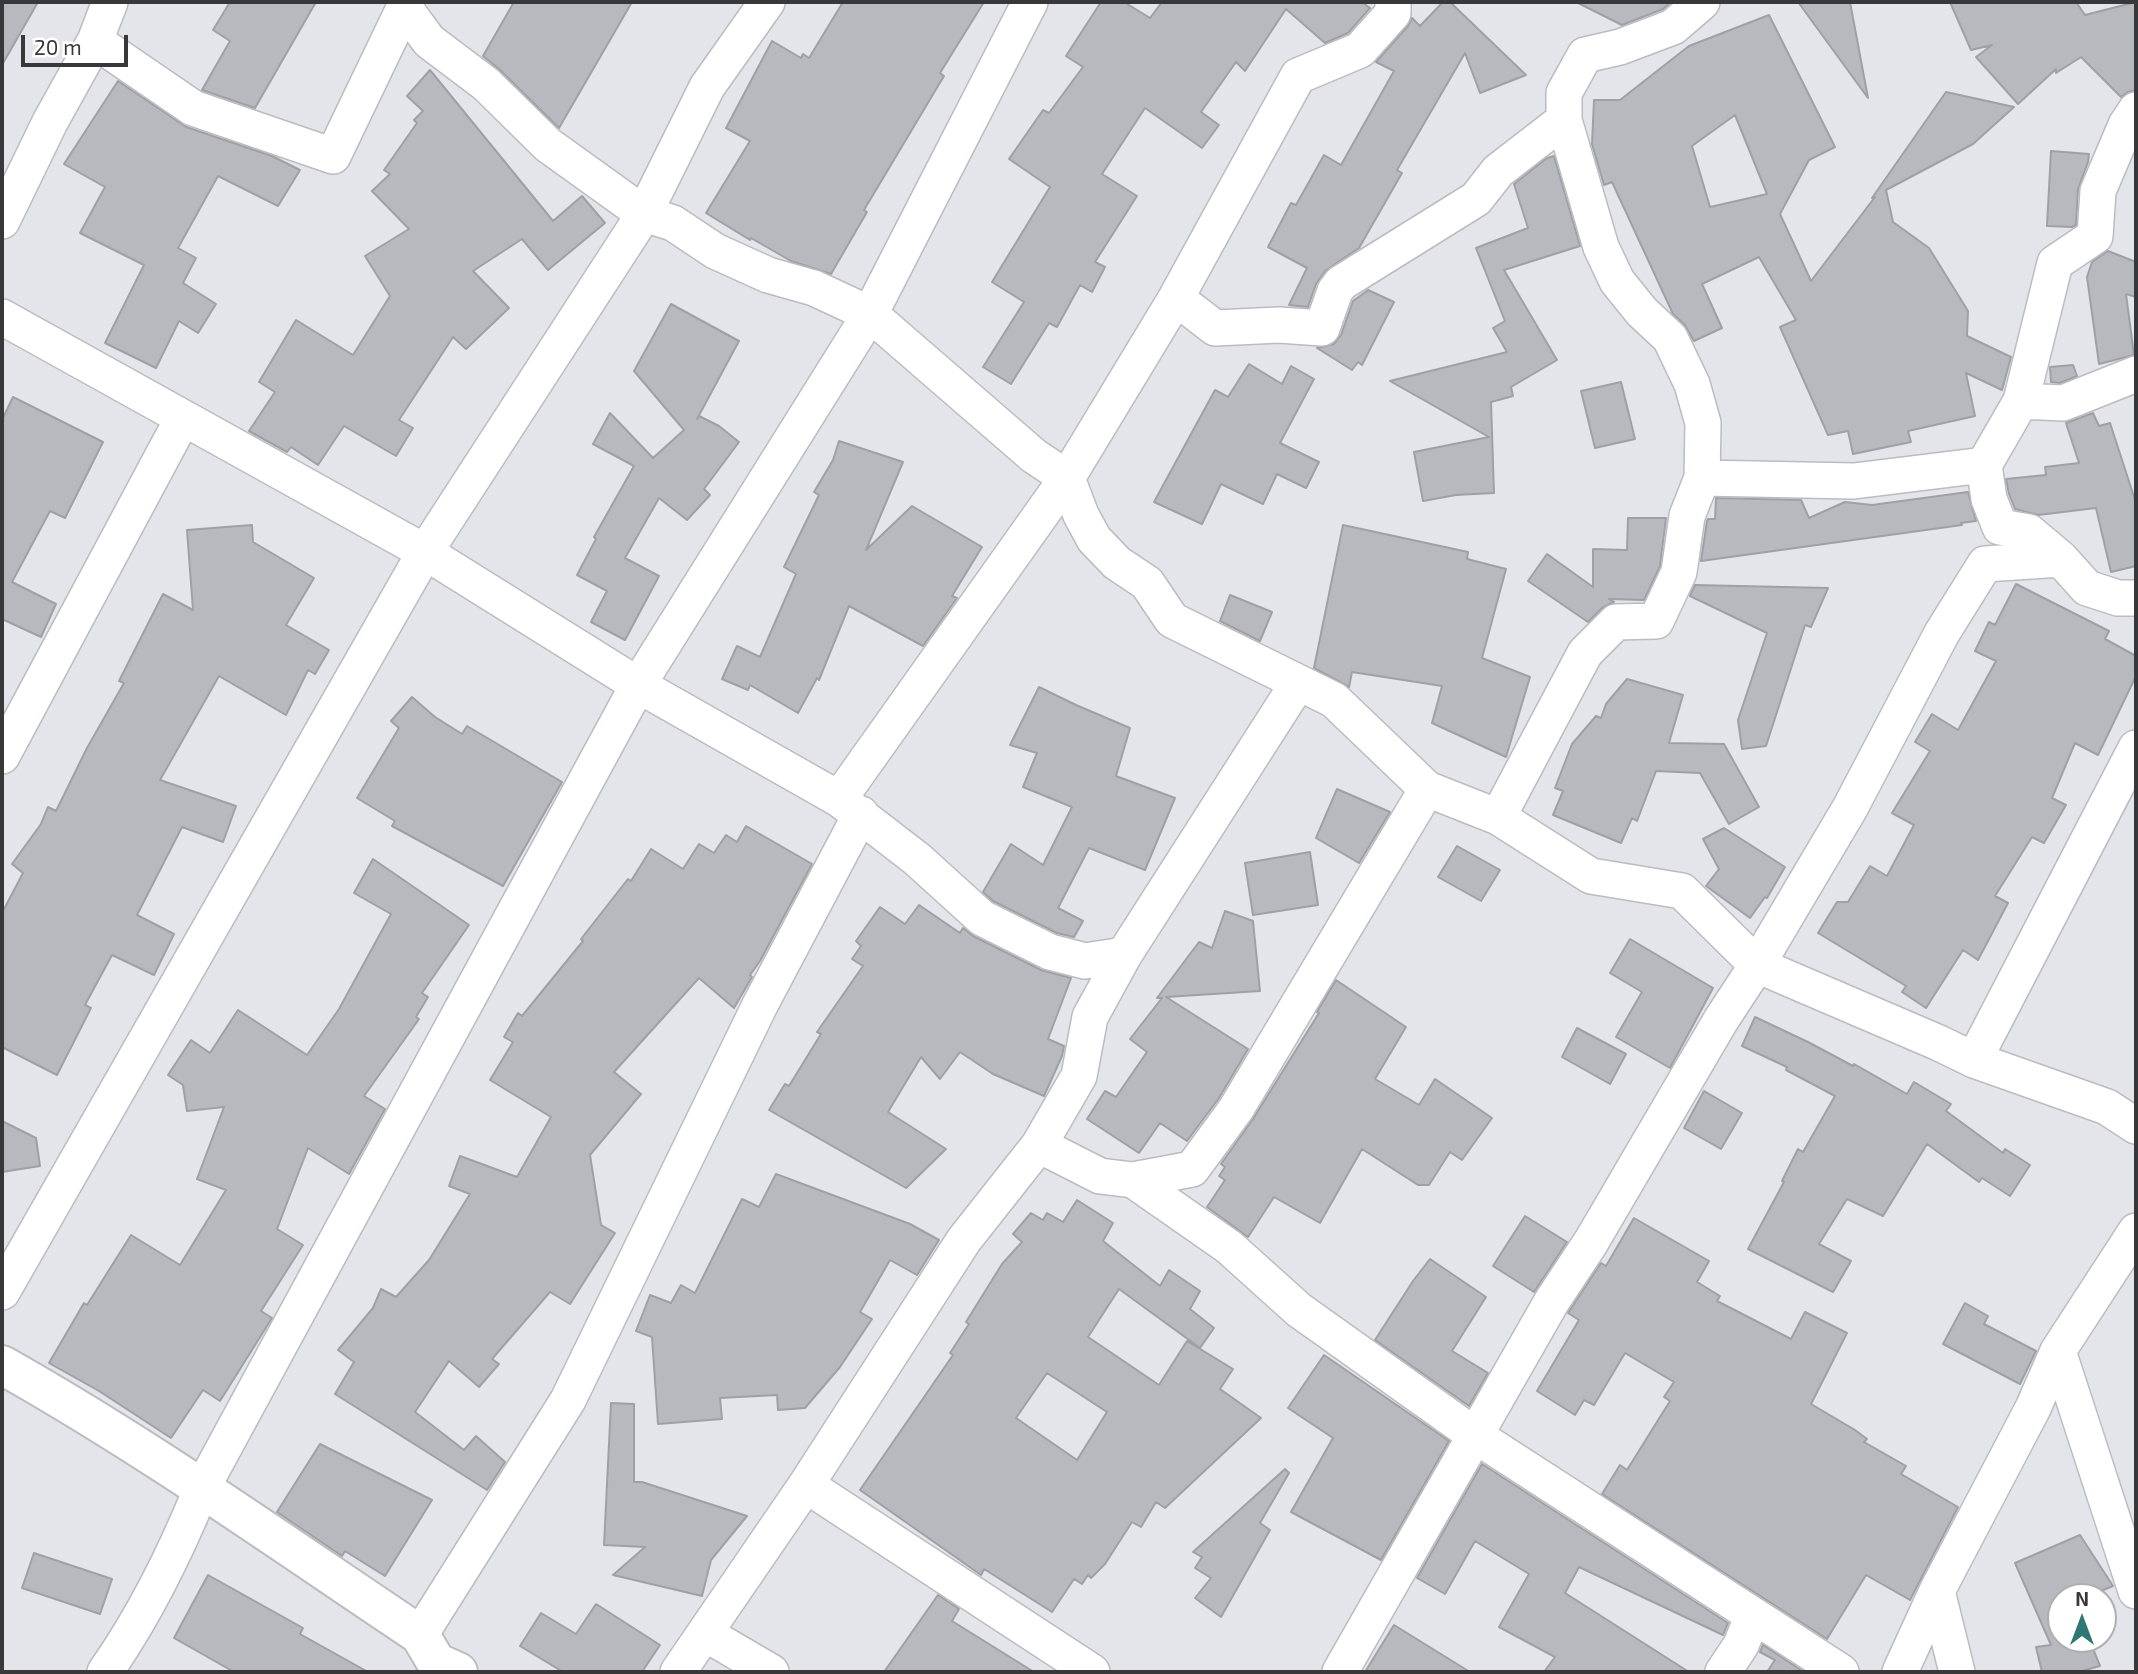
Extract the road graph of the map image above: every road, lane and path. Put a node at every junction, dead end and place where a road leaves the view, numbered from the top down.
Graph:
1 (110, 2) edge
2 (767, 2) edge
3 (1030, 2) edge
4 (1393, 2) edge
5 (1703, 2) edge
6 (406, 4) edge
7 (95, 41) junction
8 (2136, 110) edge
9 (1564, 120) junction
10 (644, 214) junction
11 (2, 221) edge
12 (1176, 298) junction
13 (870, 314) junction
14 (2, 317) edge
15 (2136, 374) edge
16 (2021, 401) junction
17 (183, 418) junction
18 (1984, 465) junction
19 (1067, 478) junction
20 (1702, 478) junction
21 (425, 552) junction
22 (2061, 559) junction
23 (2136, 598) edge
24 (1298, 683) junction
25 (638, 685) junction
26 (2136, 748) edge
27 (2, 756) edge
28 (1427, 789) junction
29 (850, 806) junction
30 (1497, 817) junction
31 (1124, 955) junction
32 (1757, 965) junction
33 (1974, 1060) junction
34 (2136, 1126) edge
35 (1039, 1145) junction
36 (1133, 1180) junction
37 (2136, 1231) edge
38 (2, 1292) edge
39 (2058, 1351) junction
40 (2, 1365) edge
41 (1476, 1436) junction
42 (806, 1485) junction
43 (201, 1490) junction
44 (1937, 1591) junction
45 (2136, 1591) edge
46 (1754, 1615) junction
47 (706, 1634) junction
48 (435, 1660) edge
49 (104, 1672) edge
50 (678, 1672) edge
51 (771, 1672) edge
52 (1092, 1672) edge
53 (1340, 1672) edge
54 (1723, 1672) edge
55 (1841, 1672) edge
56 (1900, 1672) edge
57 (1957, 1672) edge

1 - 7 street
2 - 10 street
3 - 13 street
4 - 12 street
5 - 9 street
6 - 7 street
6 - 10 street
7 - 11 street
8 - 16 street
9 - 12 street
9 - 20 street
10 - 13 street
10 - 21 street
12 - 19 street
13 - 19 street
13 - 25 street
14 - 17 street
15 - 16 street
16 - 18 street
17 - 21 street
17 - 27 street
18 - 20 street
18 - 22 street
19 - 24 street
19 - 29 street
20 - 30 street
21 - 25 street
21 - 38 street
22 - 23 street
22 - 32 street
24 - 28 street
24 - 31 street
25 - 29 street
25 - 43 street
26 - 33 street
28 - 30 street
28 - 36 street
29 - 31 street
29 - 48 street
30 - 32 street
31 - 35 street
32 - 33 street
32 - 41 street
33 - 34 street
35 - 36 street
35 - 42 street
36 - 41 street
37 - 39 street
39 - 44 street
39 - 45 street
40 - 43 street
41 - 46 street
41 - 53 street
42 - 47 street
42 - 52 street
43 - 48 street
43 - 49 street
44 - 56 street
44 - 57 street
46 - 54 street
46 - 55 street
47 - 50 street
47 - 51 street

